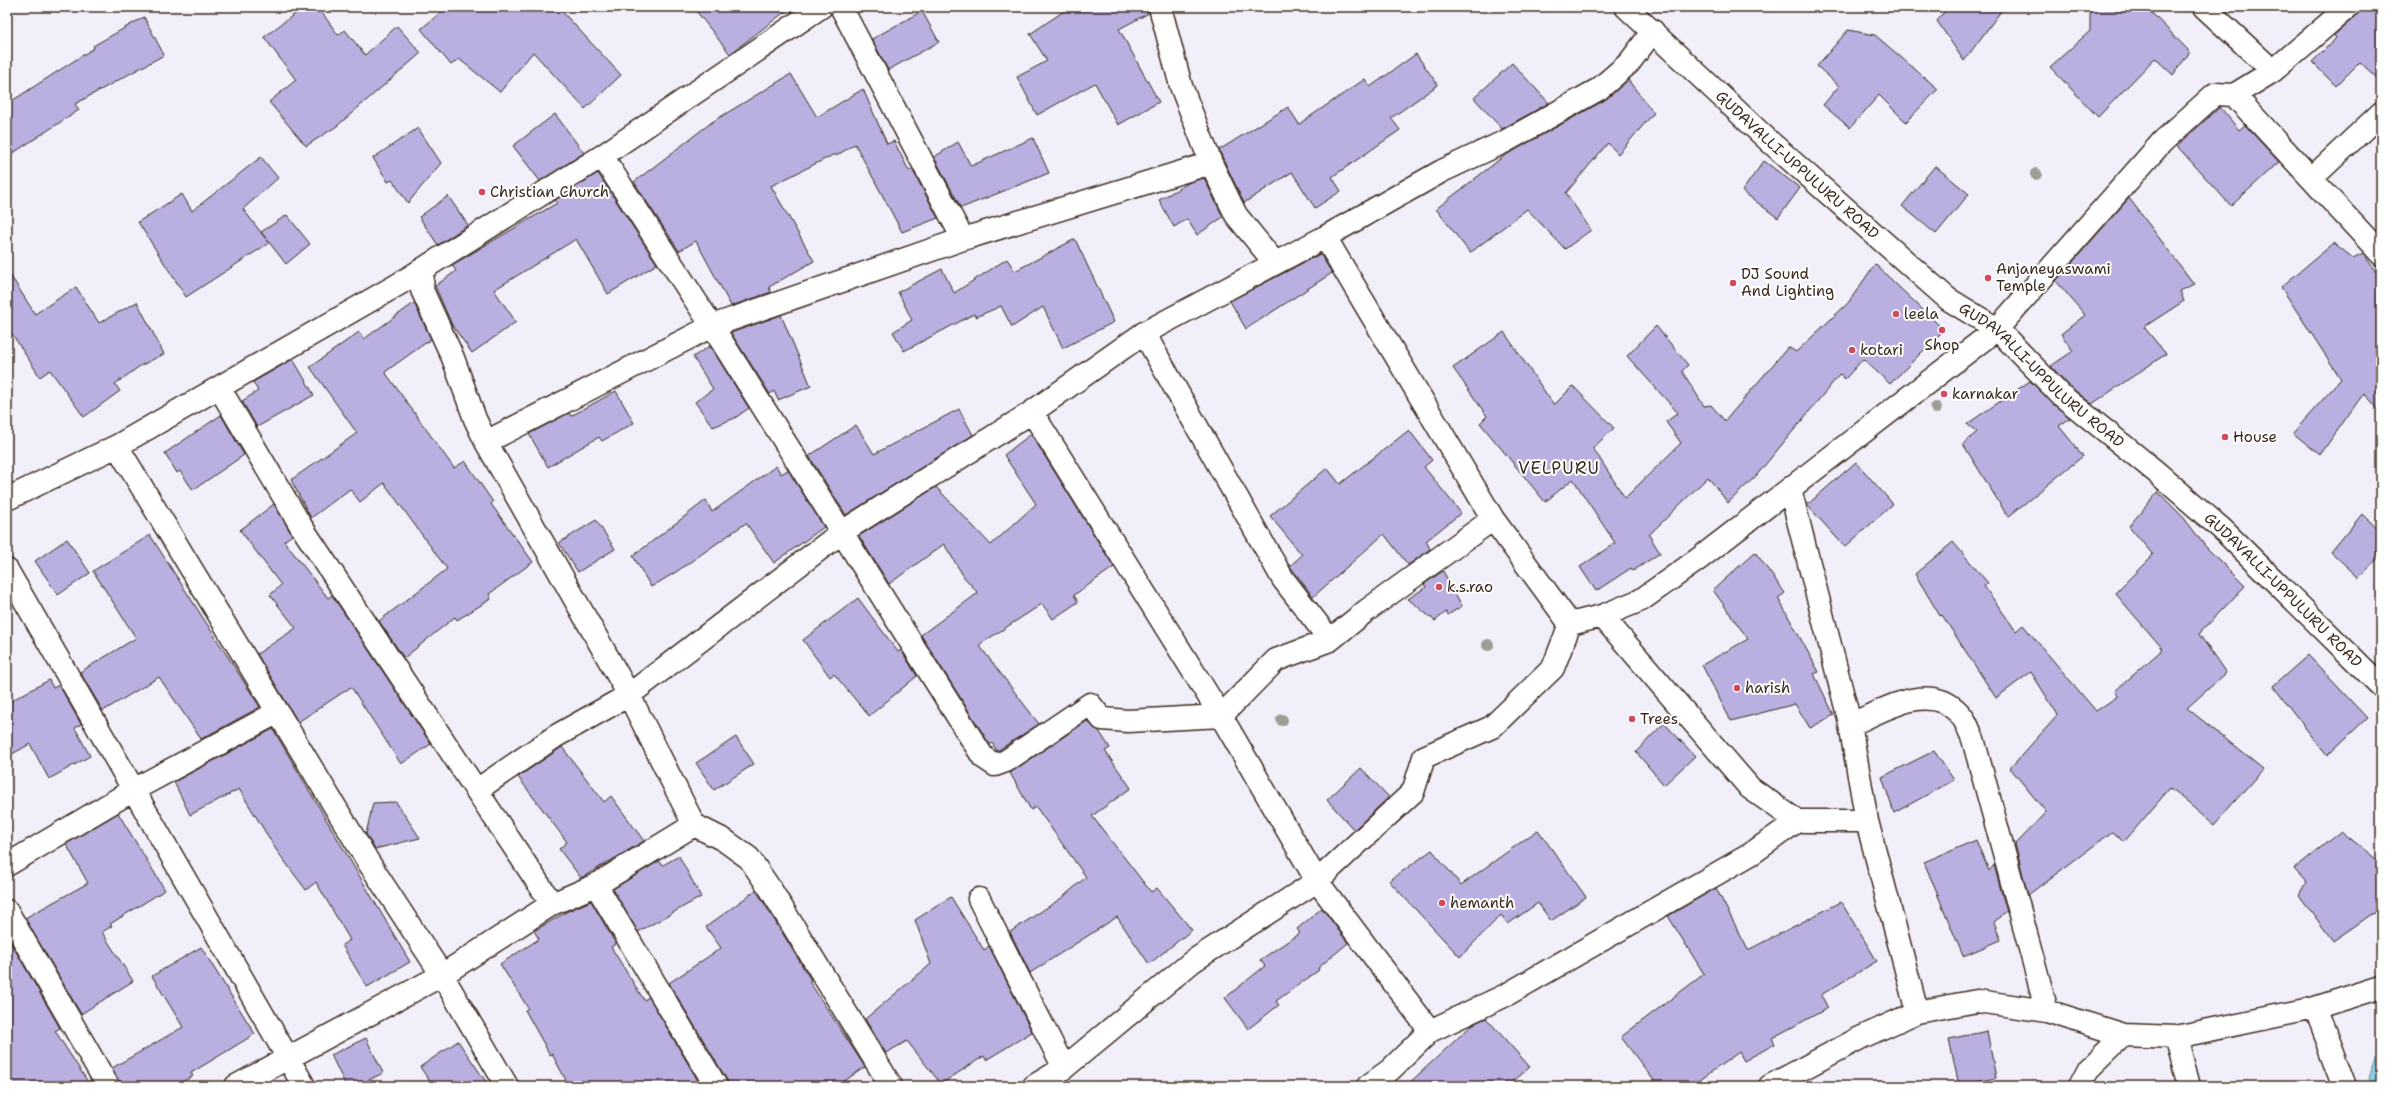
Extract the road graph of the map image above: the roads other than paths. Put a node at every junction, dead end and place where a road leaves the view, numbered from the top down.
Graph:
1 (821, 7) edge
2 (841, 7) edge
3 (1160, 7) edge
4 (1626, 7) edge
5 (2204, 7) edge
6 (2348, 7) edge
7 (1653, 31) junction
8 (2273, 70) junction
9 (2234, 95) junction
10 (2381, 113) edge
11 (602, 156) junction
12 (1211, 162) junction
13 (2312, 178) junction
14 (1325, 237) junction
15 (964, 239) junction
16 (2381, 254) edge
17 (1275, 263) junction
18 (423, 269) junction
19 (712, 326) junction
20 (1997, 329) junction
21 (1144, 333) junction
22 (220, 389) junction
23 (1032, 412) junction
24 (486, 442) junction
25 (117, 446) junction
26 (1790, 488) junction
27 (7, 499) edge
28 (1493, 519) junction
29 (842, 532) junction
30 (7, 570) edge
31 (1602, 616) junction
32 (1570, 624) junction
33 (1330, 640) junction
34 (2381, 686) edge
35 (629, 695) junction
36 (278, 712) junction
37 (1221, 716) junction
38 (1850, 724) junction
39 (135, 789) junction
40 (478, 790) junction
41 (1797, 821) junction
42 (1867, 821) junction
43 (694, 825) junction
44 (7, 865) edge
45 (1317, 881) junction
46 (596, 885) junction
47 (979, 899) dead end
48 (552, 904) junction
49 (7, 911) edge
50 (442, 975) junction
51 (2381, 987) edge
52 (2315, 1008) junction
53 (2047, 1011) junction
54 (1917, 1012) junction
55 (1430, 1031) junction
56 (2123, 1035) junction
57 (2176, 1036) junction
58 (288, 1059) junction
59 (1064, 1068) junction
60 (108, 1086) edge
61 (236, 1086) edge
62 (304, 1086) edge
63 (507, 1086) edge
64 (716, 1086) edge
65 (891, 1086) edge
66 (1034, 1086) edge
67 (1368, 1086) edge
68 (1770, 1086) edge
69 (2079, 1086) edge
70 (2189, 1086) edge
71 (2345, 1086) edge

1 - 11 street
2 - 15 street
3 - 12 street
4 - 7 street, GUDAVALLI-UPPULURU ROAD
5 - 8 street
6 - 8 street
7 - 14 street
7 - 20 street, GUDAVALLI-UPPULURU ROAD
8 - 9 street
9 - 13 street
9 - 20 street
10 - 13 street
11 - 18 street
11 - 19 street
12 - 15 street
12 - 17 street
13 - 16 street
14 - 17 street
14 - 28 street
15 - 19 street
17 - 21 street
18 - 22 street
18 - 24 street
19 - 24 street
19 - 29 street
20 - 26 street
20 - 34 street, GUDAVALLI-UPPULURU ROAD
21 - 23 street
21 - 33 street
22 - 25 street
22 - 40 street
23 - 29 street
23 - 37 street
24 - 35 street
25 - 27 street
25 - 36 street
26 - 31 street
26 - 38 street
28 - 32 street
28 - 33 street
29 - 35 street
29 - 37 street
30 - 39 street
31 - 32 street
31 - 41 street
32 - 45 street
33 - 37 street
35 - 40 street
35 - 43 street
36 - 39 street
36 - 50 street
37 - 45 street
38 - 42 street
38 - 53 street
39 - 44 street
39 - 58 street
40 - 48 street
41 - 42 street
41 - 55 street
42 - 54 street
43 - 46 street
43 - 65 street
45 - 55 street
45 - 59 street
46 - 48 street
46 - 64 street
47 - 59 street
48 - 50 street
49 - 60 street
50 - 58 street
50 - 63 street
51 - 52 street
52 - 57 street
52 - 71 street
53 - 54 street
53 - 56 street
54 - 68 street
55 - 67 street
56 - 57 street
56 - 69 street
57 - 70 street
58 - 61 street
58 - 62 street
59 - 66 street

